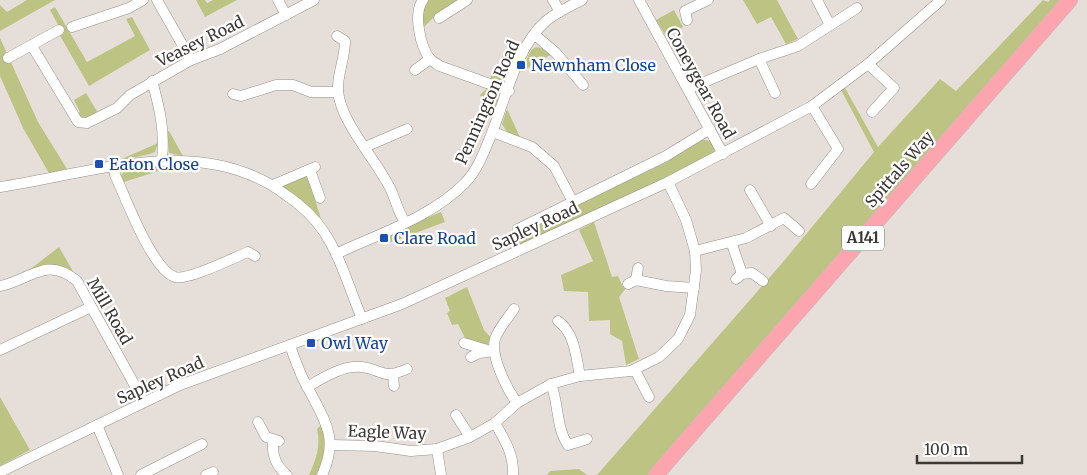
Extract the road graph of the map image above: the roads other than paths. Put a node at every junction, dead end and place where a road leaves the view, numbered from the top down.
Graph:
1 (143, 0) edge
2 (157, 0) edge
3 (278, 0) edge
4 (314, 0) edge
5 (423, 0) edge
6 (467, 0) edge
7 (553, 0) edge
8 (582, 0) edge
9 (639, 0) edge
10 (708, 0) edge
11 (817, 0) edge
12 (941, 0) edge
13 (1070, 0) edge
14 (857, 8) dead end
15 (560, 12) junction
16 (286, 15) junction
17 (439, 18) dead end
18 (687, 20) dead end
19 (830, 25) junction
20 (72, 27) dead end
21 (59, 30) dead end
22 (535, 35) junction
23 (337, 36) dead end
24 (32, 46) junction
25 (8, 58) dead end
26 (430, 59) junction
27 (758, 59) junction
28 (191, 60) junction
29 (868, 64) junction
30 (415, 70) dead end
31 (152, 81) junction
32 (583, 85) dead end
33 (688, 89) junction
34 (508, 91) junction
35 (338, 92) junction
36 (233, 94) dead end
37 (775, 94) dead end
38 (812, 106) junction
39 (872, 112) dead end
40 (407, 129) dead end
41 (710, 129) junction
42 (493, 132) junction
43 (365, 147) junction
44 (723, 154) junction
45 (162, 160) junction
46 (114, 167) junction
47 (668, 182) junction
48 (1, 184) edge
49 (273, 184) junction
50 (811, 184) dead end
51 (750, 190) dead end
52 (320, 198) dead end
53 (573, 202) junction
54 (405, 222) junction
55 (771, 226) junction
56 (518, 229) dead end
57 (798, 231) dead end
58 (732, 244) junction
59 (695, 251) junction
60 (336, 254) junction
61 (255, 256) dead end
62 (638, 268) dead end
63 (763, 281) dead end
64 (0, 286) edge
65 (694, 288) junction
66 (91, 307) junction
67 (514, 309) dead end
68 (362, 319) junction
69 (566, 324) dead end
70 (464, 343) dead end
71 (290, 345) junction
72 (0, 350) edge
73 (494, 352) junction
74 (472, 357) dead end
75 (407, 369) dead end
76 (636, 370) junction
77 (580, 376) junction
78 (551, 384) junction
79 (307, 387) junction
80 (649, 395) dead end
81 (144, 402) junction
82 (516, 403) junction
83 (455, 414) dead end
84 (258, 422) dead end
85 (495, 423) junction
86 (97, 425) junction
87 (470, 437) junction
88 (587, 439) dead end
89 (202, 444) dead end
90 (331, 445) junction
91 (437, 449) junction
92 (0, 472) edge
93 (118, 475) edge
94 (141, 475) edge
95 (288, 475) edge
96 (322, 475) edge
97 (441, 475) edge
98 (513, 475) edge
99 (656, 475) edge

1 - 20 street
2 - 28 street
3 - 16 street
4 - 16 street, Veasey Road
5 - 26 street
6 - 17 street
7 - 15 street
8 - 15 street, Pennington Road
9 - 33 street, Coneygear Road
10 - 18 street
11 - 19 street
12 - 29 street, Sapley Road
13 - 99 highway, Spittals Way / A141
14 - 19 street
15 - 22 street, Pennington Road
16 - 28 street, Veasey Road
19 - 27 street
21 - 24 street
22 - 32 street
22 - 34 street, Pennington Road
23 - 35 street
24 - 25 street
24 - 31 street, Veasey Road
26 - 30 street
26 - 34 street
27 - 33 street
27 - 37 street
28 - 31 street, Veasey Road
29 - 38 street, Sapley Road
29 - 39 street
31 - 45 street, Veasey Road
33 - 41 street, Coneygear Road
34 - 42 street, Pennington Road
35 - 36 street
35 - 43 street
38 - 44 street, Sapley Road
38 - 50 street
40 - 43 street
41 - 44 street, Coneygear Road
41 - 53 street, Sapley Road
42 - 53 street
42 - 54 street, Pennington Road
43 - 54 street
44 - 47 street, Sapley Road
45 - 46 street
45 - 49 street
46 - 48 street
46 - 61 street
47 - 59 street, Eagle Way
47 - 68 street, Sapley Road
49 - 52 street
49 - 60 street
51 - 55 street
53 - 56 street, Sapley Road
54 - 60 street, Pennington Road
55 - 57 street
55 - 58 street
58 - 59 street
58 - 63 street
59 - 65 street, Eagle Way
60 - 68 street
62 - 65 street
64 - 66 street, Mill Road
65 - 76 street, Eagle Way
66 - 72 street
66 - 81 street, Mill Road
67 - 73 street
68 - 71 street, Sapley Road
69 - 77 street
70 - 73 street
71 - 79 street
71 - 81 street, Sapley Road
73 - 74 street
73 - 82 street
75 - 79 street
76 - 77 street, Eagle Way
76 - 80 street
77 - 78 street, Eagle Way
78 - 82 street, Eagle Way
78 - 88 street
79 - 90 street
81 - 86 street, Sapley Road
82 - 85 street, Eagle Way
83 - 87 street
84 - 95 street
85 - 87 street, Eagle Way
85 - 98 street
86 - 92 street, Sapley Road
86 - 93 street
87 - 91 street, Eagle Way
89 - 94 street
90 - 91 street, Eagle Way
90 - 96 street
91 - 97 street

